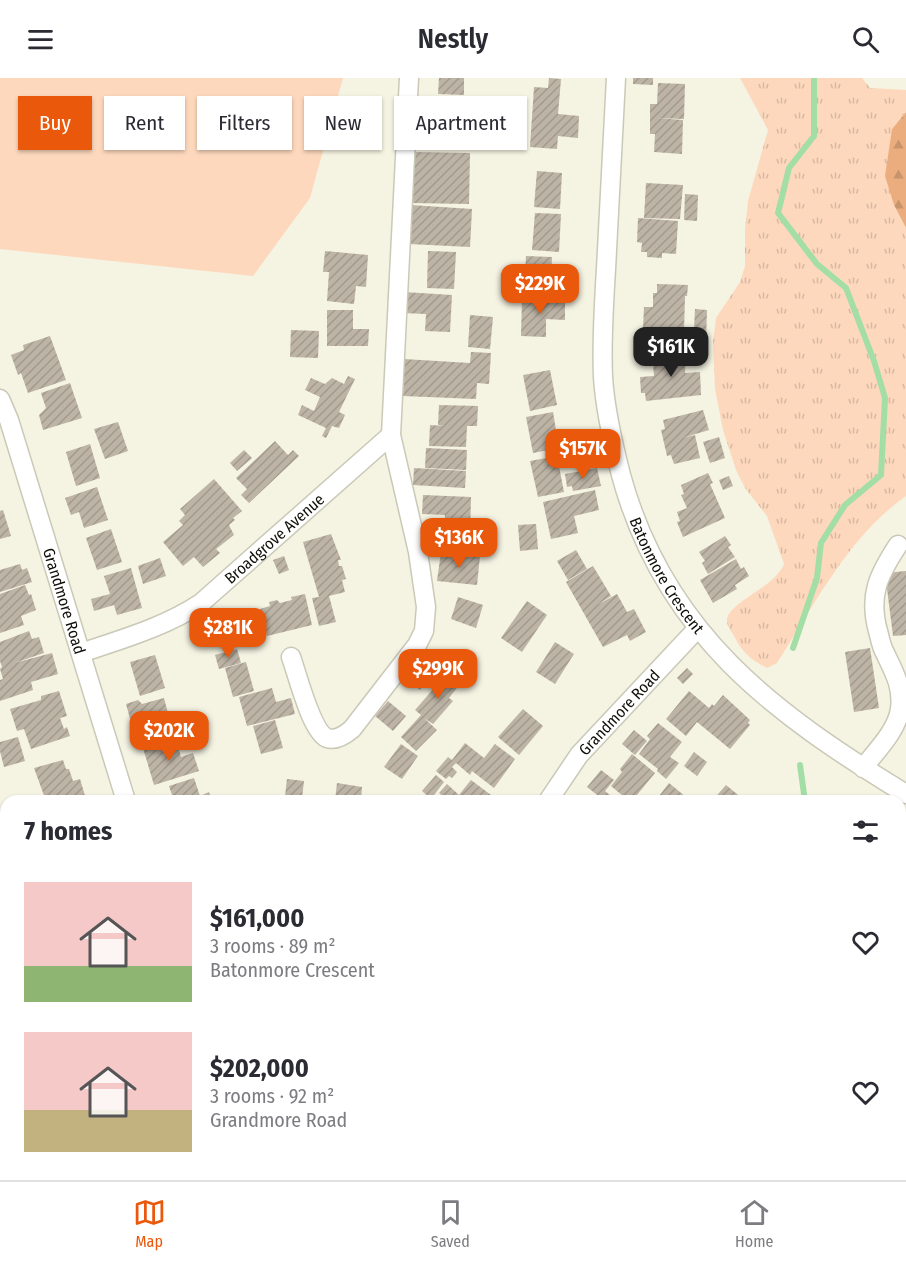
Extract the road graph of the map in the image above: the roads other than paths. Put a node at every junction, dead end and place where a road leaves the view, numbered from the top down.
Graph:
1 (409, 78) edge
2 (616, 78) edge
3 (0, 399) edge
4 (391, 435) junction
5 (898, 545) dead end
6 (697, 629) junction
7 (81, 653) junction
8 (291, 657) dead end
9 (863, 768) junction
10 (906, 794) edge
11 (124, 795) edge
12 (552, 795) edge

1 - 4 street
2 - 6 street, Batonmore Crescent
3 - 7 street, Grandmore Road
4 - 7 street, Broadgrove Avenue
4 - 8 street
5 - 9 street
6 - 9 street, Batonmore Crescent
6 - 12 street, Grandmore Road
7 - 11 street, Grandmore Road
9 - 10 street, Batonmore Crescent

